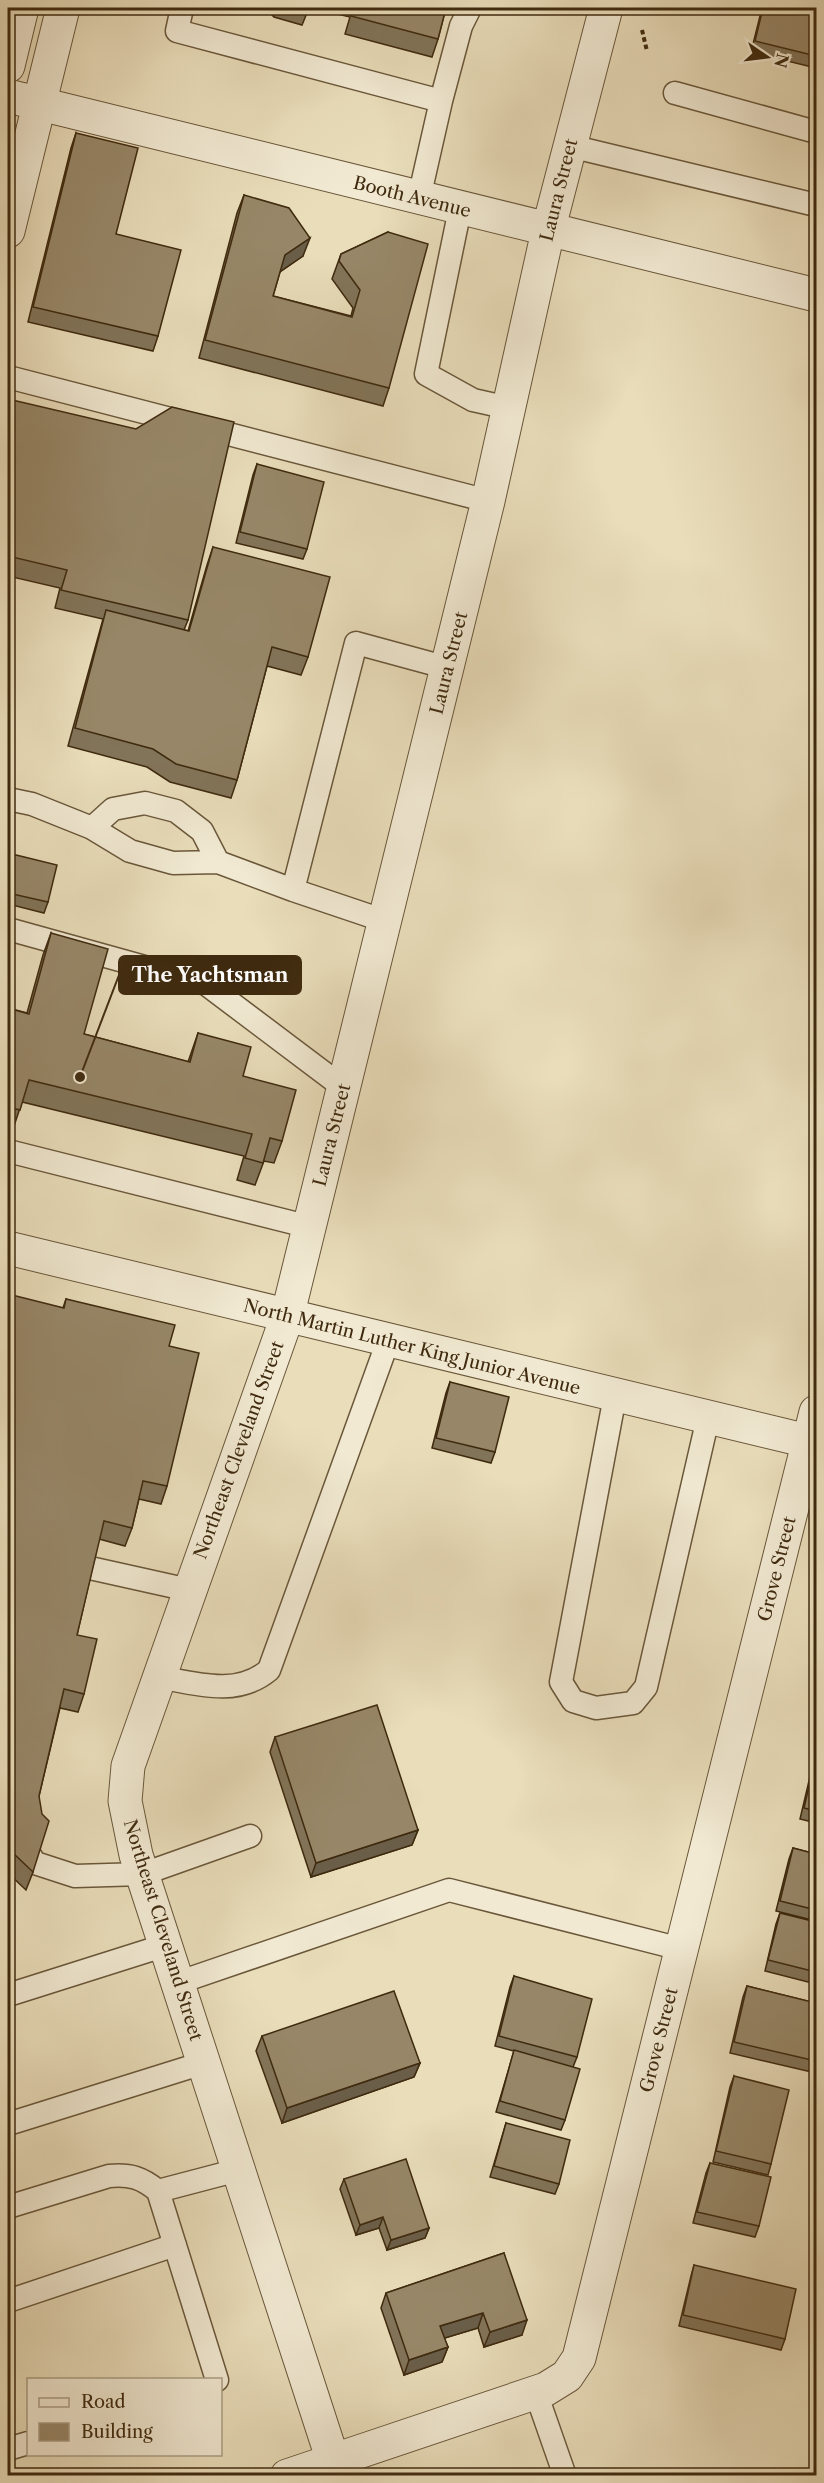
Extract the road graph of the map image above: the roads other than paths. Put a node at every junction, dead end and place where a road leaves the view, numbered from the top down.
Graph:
1 (22, 8) edge
2 (63, 8) edge
3 (182, 8) edge
4 (470, 8) edge
5 (606, 8) edge
6 (8, 66) edge
7 (675, 93) dead end
8 (8, 96) edge
9 (441, 101) junction
10 (39, 104) junction
11 (816, 132) edge
12 (570, 146) junction
13 (419, 198) junction
14 (816, 205) edge
15 (460, 208) junction
16 (8, 231) edge
17 (548, 231) junction
18 (816, 295) edge
19 (8, 377) edge
20 (509, 408) junction
21 (488, 501) junction
22 (448, 668) junction
23 (8, 799) edge
24 (92, 828) junction
25 (218, 862) junction
26 (293, 890) junction
27 (385, 921) junction
28 (8, 929) edge
29 (344, 1088) junction
30 (8, 1151) edge
31 (310, 1227) junction
32 (8, 1248) edge
33 (287, 1317) junction
34 (388, 1341) junction
35 (615, 1396) junction
36 (708, 1418) junction
37 (814, 1432) edge
38 (90, 1568) edge
39 (189, 1590) junction
40 (159, 1677) junction
41 (8, 1820) edge
42 (250, 1836) dead end
43 (142, 1874) junction
44 (166, 1945) junction
45 (681, 1949) junction
46 (177, 1983) junction
47 (8, 1995) edge
48 (203, 2063) junction
49 (8, 2124) edge
50 (238, 2170) junction
51 (158, 2191) junction
52 (8, 2207) edge
53 (175, 2245) junction
54 (8, 2301) edge
55 (217, 2378) edge
56 (536, 2393) junction
57 (27, 2443) edge
58 (8, 2449) edge
59 (335, 2468) edge
60 (287, 2475) edge
61 (565, 2475) edge

1 - 6 street
2 - 10 street
3 - 9 lane
4 - 9 lane
5 - 12 street, Laura Street
7 - 11 lane
8 - 10 street, Booth Avenue
9 - 13 lane
10 - 13 street, Booth Avenue
10 - 16 street
12 - 14 lane
12 - 17 street, Laura Street
13 - 15 street, Booth Avenue
15 - 17 street, Booth Avenue
15 - 20 lane
17 - 18 street, Booth Avenue
17 - 20 street, Laura Street
19 - 21 lane
20 - 21 street, Laura Street
21 - 22 street, Laura Street
22 - 26 lane
22 - 27 street, Laura Street
23 - 24 lane
24 - 25 lane
24 - 25 lane
25 - 26 lane
26 - 27 lane
27 - 29 street, Laura Street
28 - 29 lane
29 - 31 street, Laura Street
30 - 31 lane
31 - 33 street, Laura Street
32 - 33 street, North Martin Luther King Junior Avenue
33 - 34 street, North Martin Luther King Junior Avenue
33 - 39 street, Northeast Cleveland Street
34 - 35 street, North Martin Luther King Junior Avenue
34 - 40 lane
35 - 36 street, North Martin Luther King Junior Avenue
35 - 36 lane
36 - 37 street, North Martin Luther King Junior Avenue
37 - 45 street, Grove Street
38 - 39 lane
39 - 40 street, Northeast Cleveland Street
40 - 43 street, Northeast Cleveland Street
41 - 43 lane
42 - 43 lane
43 - 44 street, Northeast Cleveland Street
44 - 46 street, Northeast Cleveland Street
44 - 47 lane
45 - 46 lane
45 - 56 street, Grove Street
46 - 48 street, Northeast Cleveland Street
48 - 49 lane
48 - 50 street, Northeast Cleveland Street
50 - 51 lane
50 - 59 street, Northeast Cleveland Street
51 - 52 lane
51 - 53 lane
53 - 54 lane
53 - 55 lane
56 - 59 street, Grove Street
56 - 61 lane
57 - 58 lane
59 - 60 street, Grove Street

